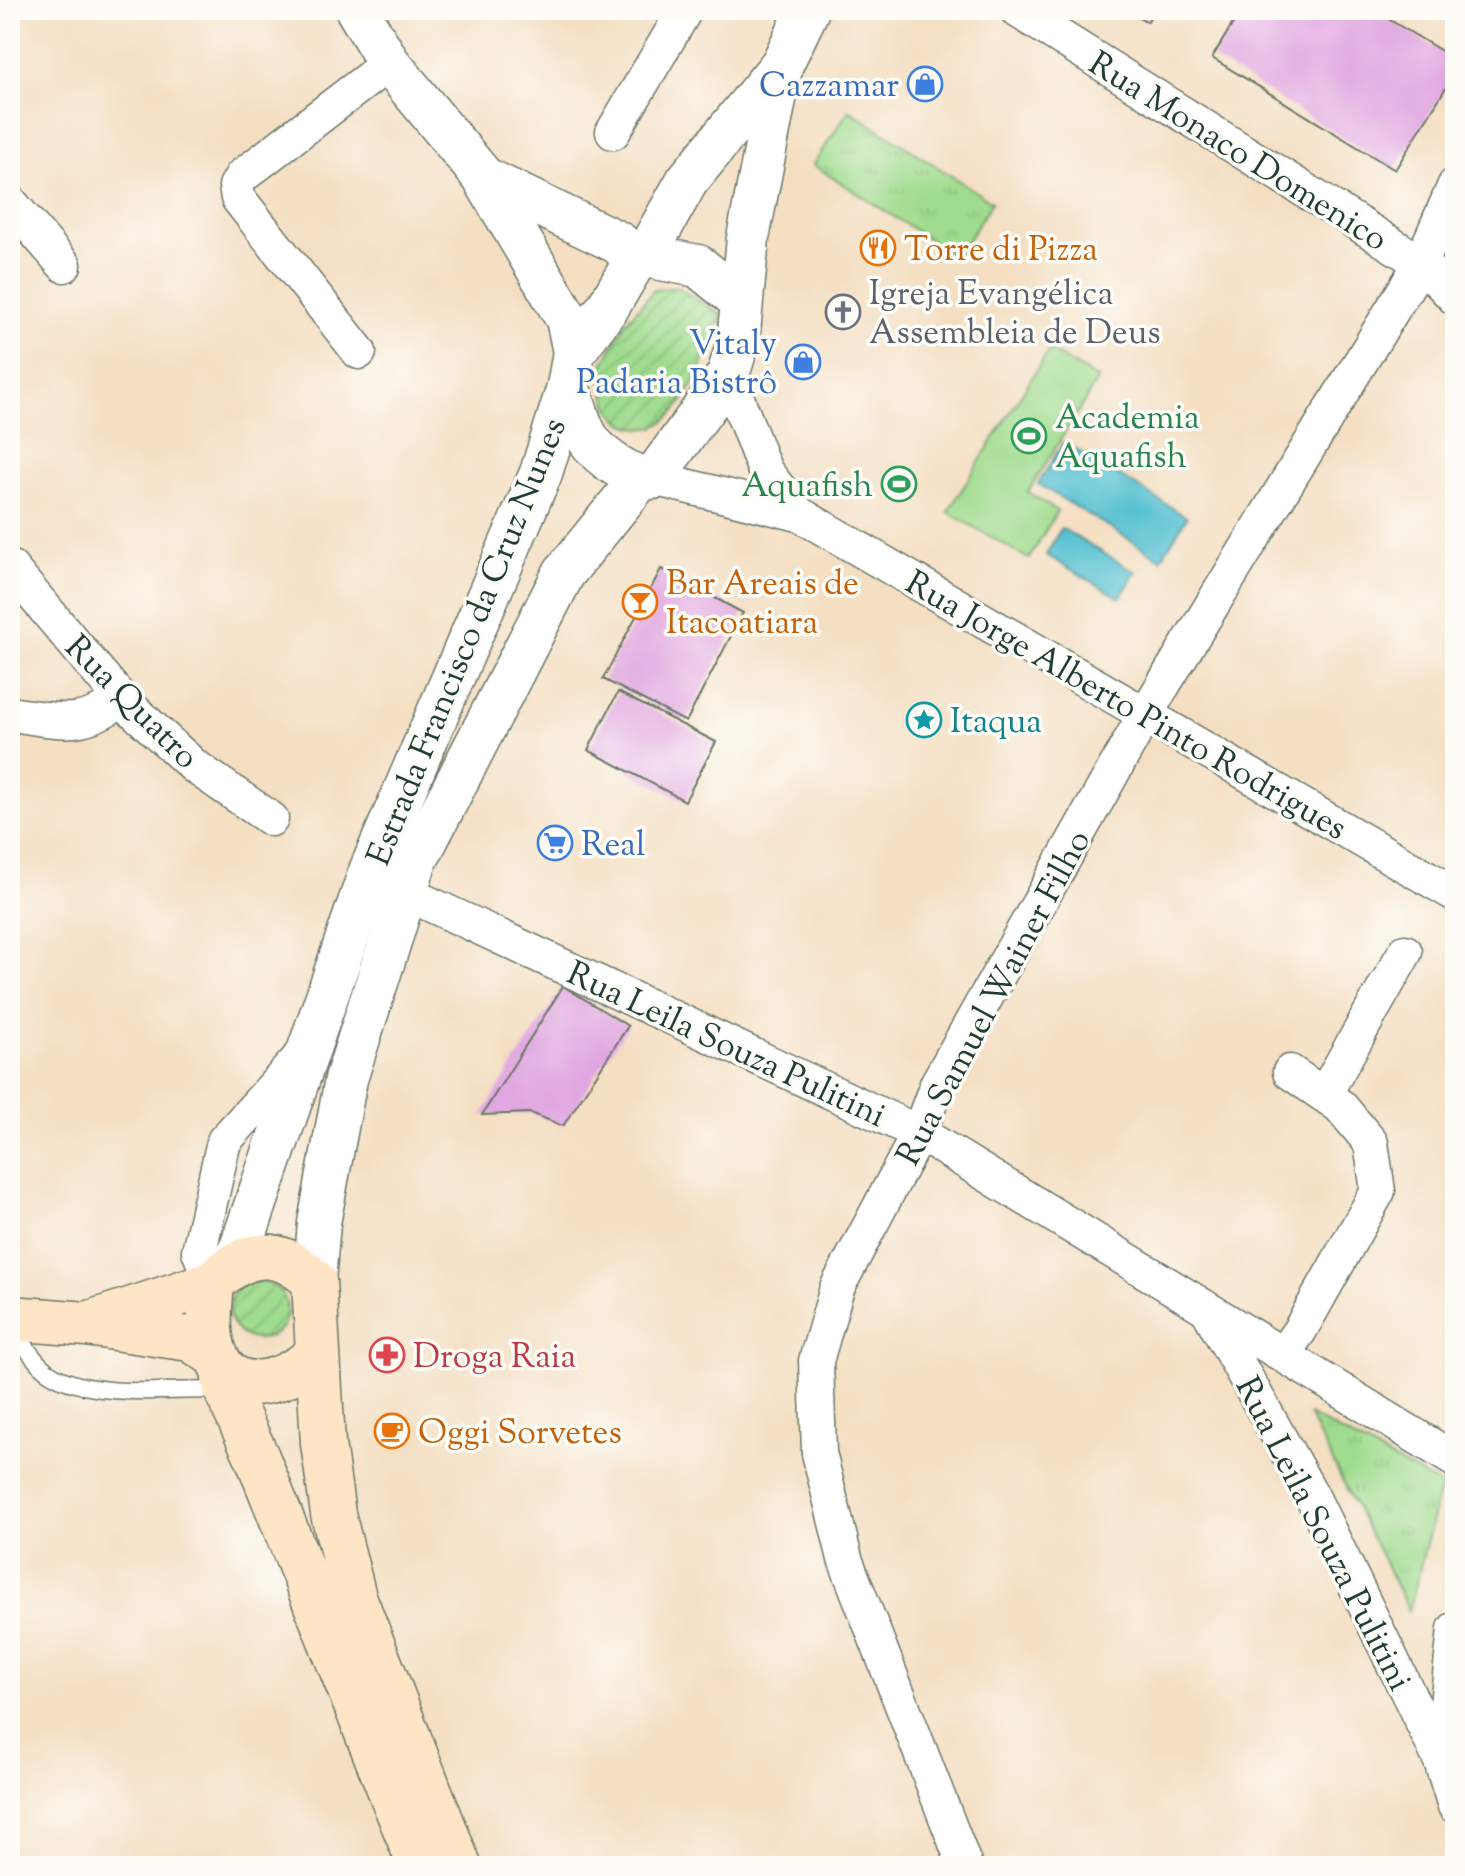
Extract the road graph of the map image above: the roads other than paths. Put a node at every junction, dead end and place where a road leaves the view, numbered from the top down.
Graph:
1 (357, 10) edge
2 (685, 10) edge
3 (808, 10) edge
4 (1017, 10) edge
5 (389, 63) junction
6 (782, 64) junction
7 (613, 132) dead end
8 (483, 177) junction
9 (1455, 185) edge
10 (10, 202) edge
11 (640, 258) junction
12 (1421, 263) junction
13 (64, 265) dead end
14 (1455, 298) edge
15 (740, 300) junction
16 (359, 352) dead end
17 (571, 369) junction
18 (728, 375) junction
19 (647, 478) junction
20 (799, 514) junction
21 (10, 567) edge
22 (121, 699) junction
23 (1146, 713) junction
24 (10, 714) edge
25 (271, 819) dead end
26 (404, 892) junction
27 (1455, 894) edge
28 (1405, 952) dead end
29 (1290, 1072) dead end
30 (1324, 1095) junction
31 (919, 1133) junction
32 (221, 1274) junction
33 (314, 1281) junction
34 (1206, 1307) junction
35 (10, 1321) edge
36 (87, 1324) junction
37 (318, 1352) junction
38 (1283, 1354) junction
39 (221, 1371) junction
40 (1455, 1460) edge
41 (1455, 1629) edge
42 (1441, 1761) junction
43 (1455, 1806) edge
44 (420, 1866) edge
45 (459, 1866) edge
46 (965, 1866) edge

1 - 5 street
2 - 7 street
3 - 6 street, Estrada Francisco da Cruz Nunes
4 - 12 street, Rua Monaco Domenico
5 - 8 street
5 - 16 street
6 - 11 street, Estrada Francisco da Cruz Nunes
6 - 15 street, Estrada Francisco da Cruz Nunes
8 - 11 street
8 - 17 street
9 - 12 street, Rua Samuel Wainer Filho
10 - 13 street
11 - 15 street
11 - 17 street, Estrada Francisco da Cruz Nunes
12 - 14 street, Rua Monaco Domenico
12 - 23 street, Rua Samuel Wainer Filho
15 - 18 street, Estrada Francisco da Cruz Nunes
17 - 19 street
17 - 32 street, Estrada Francisco da Cruz Nunes
18 - 19 street, Estrada Francisco da Cruz Nunes
18 - 20 street, Rua Jorge Alberto Pinto Rodrigues
19 - 20 street, Rua Jorge Alberto Pinto Rodrigues
19 - 26 street, Estrada Francisco da Cruz Nunes
20 - 23 street, Rua Jorge Alberto Pinto Rodrigues
21 - 22 street, Rua Quatro
22 - 24 street
22 - 25 street, Rua Quatro
23 - 27 street, Rua Jorge Alberto Pinto Rodrigues
23 - 31 street, Rua Samuel Wainer Filho
26 - 31 street, Rua Leila Souza Pulitini
26 - 33 street, Estrada Francisco da Cruz Nunes
28 - 30 street
29 - 30 street
30 - 38 street
31 - 34 street, Rua Leila Souza Pulitini
31 - 46 street, Rua Samuel Wainer Filho
32 - 33 main road
32 - 36 main road
32 - 39 main road
33 - 37 main road
34 - 38 street, Rua Leila Souza Pulitini
34 - 42 street, Rua Leila Souza Pulitini
35 - 36 main road
35 - 39 lane
36 - 39 main road
37 - 39 main road
37 - 45 main road
38 - 40 street, Rua Leila Souza Pulitini
39 - 44 main road
41 - 42 street
42 - 43 street

